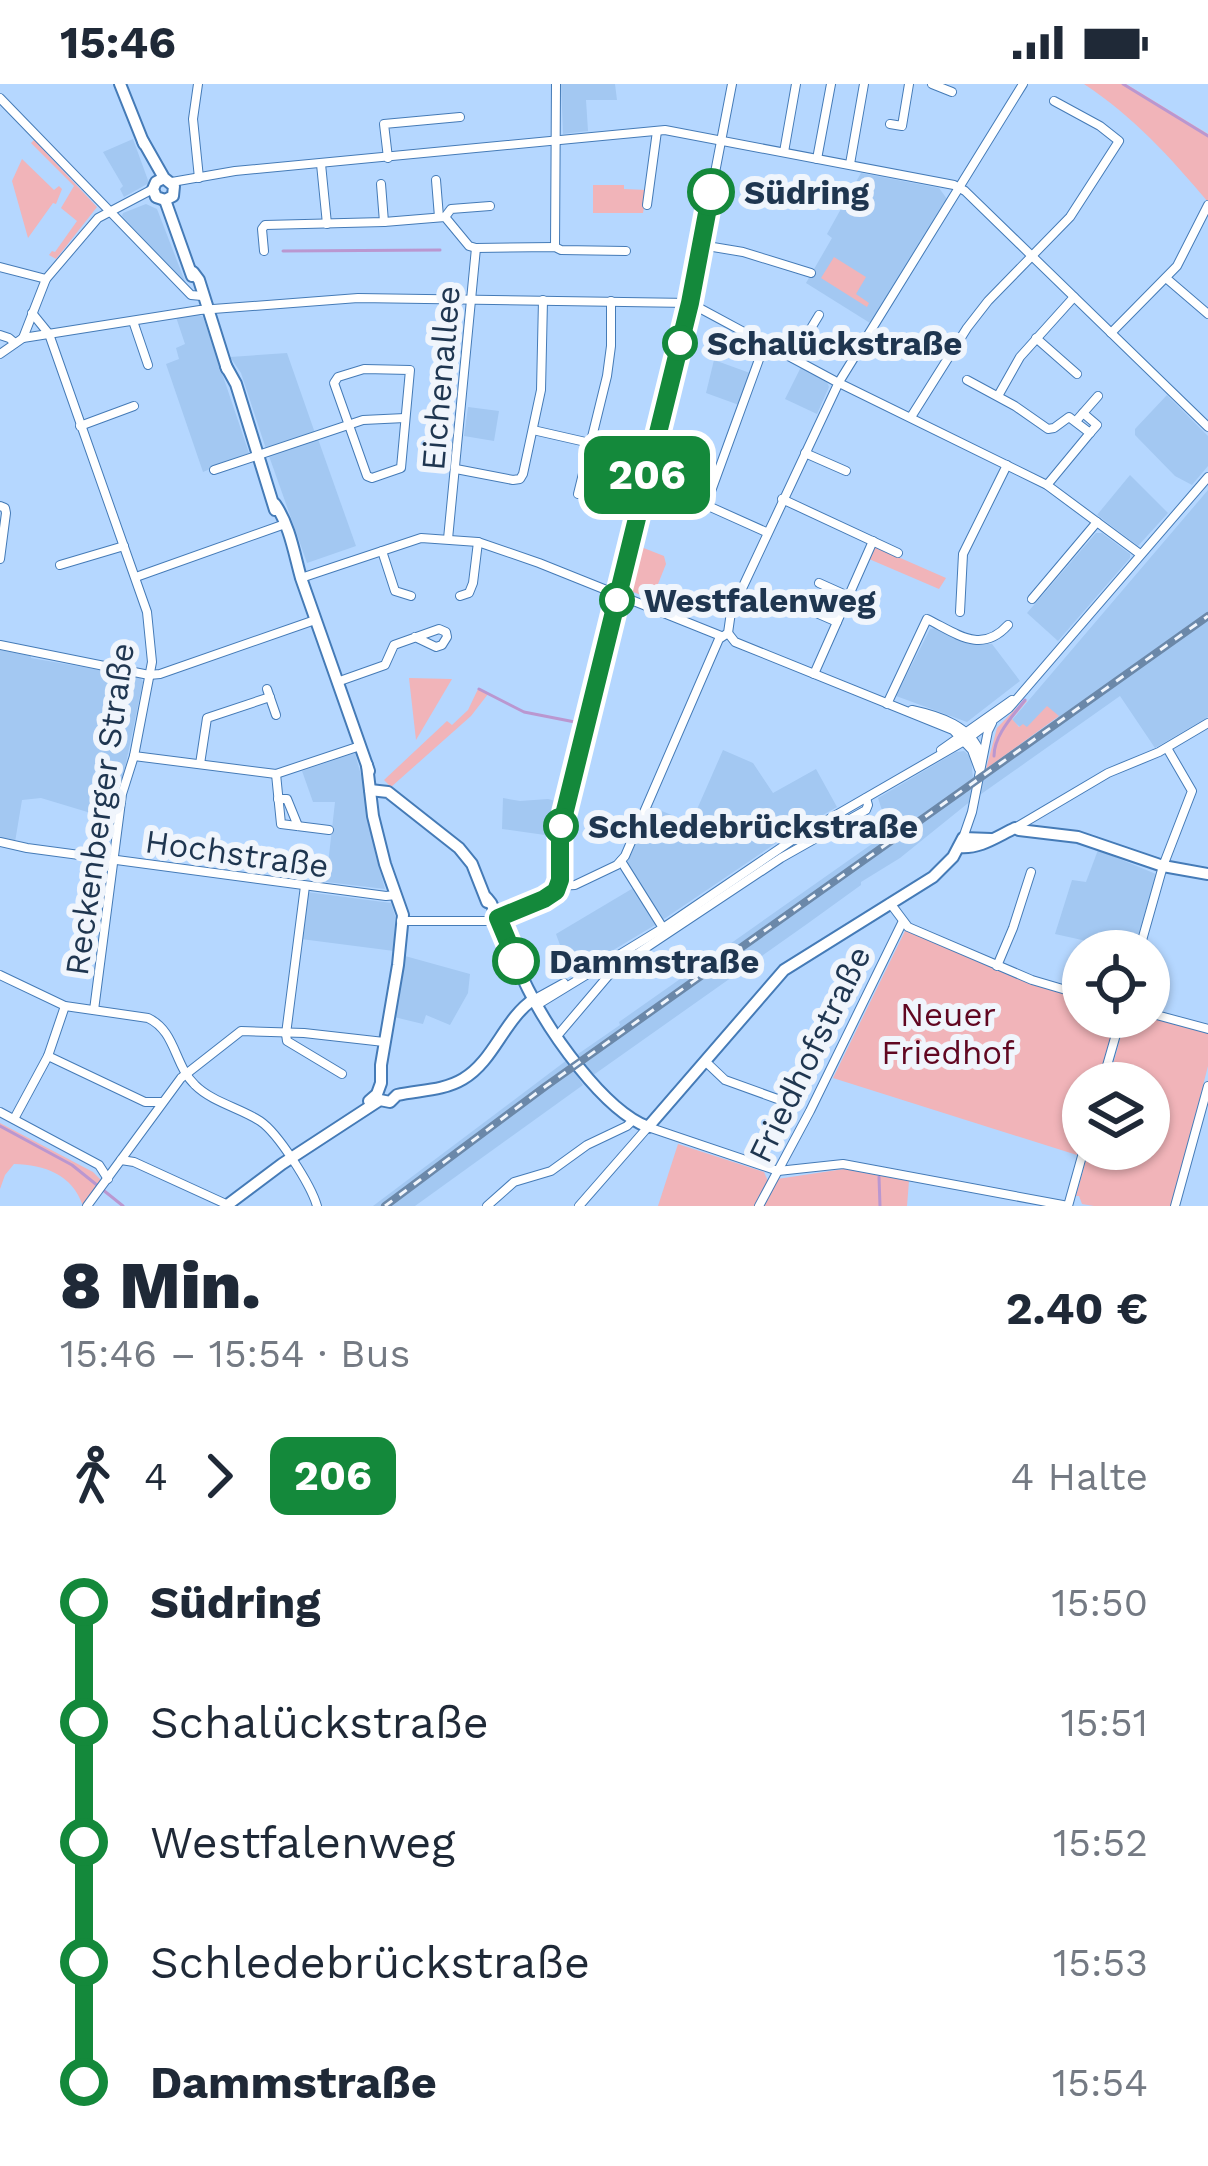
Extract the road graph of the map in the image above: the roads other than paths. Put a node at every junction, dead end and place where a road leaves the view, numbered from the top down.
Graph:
1 (120, 84) edge
2 (198, 84) edge
3 (556, 84) edge
4 (732, 84) edge
5 (796, 84) edge
6 (831, 84) edge
7 (864, 84) edge
8 (909, 84) edge
9 (932, 84) edge
10 (1023, 84) edge
11 (952, 92) dead end
12 (0, 98) edge
13 (1054, 101) dead end
14 (460, 117) dead end
15 (890, 124) dead end
16 (657, 131) junction
17 (556, 140) junction
18 (721, 140) junction
19 (784, 152) junction
20 (388, 158) junction
21 (817, 159) junction
22 (321, 164) junction
23 (850, 164) junction
24 (199, 178) junction
25 (436, 180) dead end
26 (381, 184) dead end
27 (960, 188) junction
28 (164, 189) junction
29 (647, 205) dead end
30 (1208, 205) edge
31 (490, 206) dead end
32 (110, 210) junction
33 (442, 217) junction
34 (384, 222) junction
35 (327, 224) junction
36 (700, 245) junction
37 (555, 247) junction
38 (476, 248) junction
39 (264, 251) dead end
40 (626, 251) dead end
41 (1032, 256) junction
42 (0, 267) edge
43 (811, 272) dead end
44 (1166, 278) junction
45 (46, 279) junction
46 (200, 292) junction
47 (1074, 297) junction
48 (471, 300) junction
49 (543, 300) junction
50 (611, 301) junction
51 (690, 303) junction
52 (206, 310) junction
53 (32, 313) junction
54 (1208, 314) edge
55 (819, 315) dead end
56 (133, 320) junction
57 (1111, 333) junction
58 (49, 334) junction
59 (0, 335) edge
60 (1036, 338) junction
61 (19, 341) junction
62 (765, 343) junction
63 (0, 354) edge
64 (793, 358) junction
65 (148, 365) dead end
66 (1077, 374) dead end
67 (967, 380) dead end
68 (839, 382) junction
69 (998, 396) junction
70 (1098, 396) dead end
71 (134, 406) dead end
72 (1080, 417) junction
73 (406, 418) junction
74 (911, 418) junction
75 (349, 425) junction
76 (80, 426) junction
77 (1208, 427) edge
78 (533, 430) junction
79 (590, 443) junction
80 (806, 453) junction
81 (258, 455) junction
82 (1007, 465) junction
83 (456, 469) junction
84 (214, 470) dead end
85 (846, 471) dead end
86 (1208, 477) edge
87 (1047, 485) junction
88 (644, 486) junction
89 (578, 494) dead end
90 (782, 499) junction
91 (706, 505) junction
92 (0, 506) edge
93 (1097, 522) junction
94 (283, 525) junction
95 (766, 532) junction
96 (448, 539) junction
97 (873, 541) junction
98 (478, 542) junction
99 (124, 546) junction
100 (382, 551) junction
101 (898, 553) dead end
102 (1141, 554) junction
103 (0, 559) edge
104 (60, 565) dead end
105 (136, 577) junction
106 (301, 578) junction
107 (819, 583) dead end
108 (618, 595) junction
109 (411, 596) dead end
110 (460, 596) dead end
111 (848, 596) junction
112 (1032, 599) dead end
113 (814, 612) dead end
114 (960, 612) dead end
115 (315, 620) junction
116 (837, 622) junction
117 (1008, 625) dead end
118 (724, 635) junction
119 (415, 637) dead end
120 (0, 645) edge
121 (814, 674) junction
122 (149, 675) junction
123 (338, 682) junction
124 (1019, 695) junction
125 (890, 705) junction
126 (276, 715) dead end
127 (993, 722) junction
128 (1208, 723) edge
129 (940, 725) junction
130 (966, 736) junction
131 (360, 746) junction
132 (945, 747) junction
133 (1166, 748) junction
134 (134, 756) junction
135 (200, 764) junction
136 (920, 765) junction
137 (981, 765) junction
138 (276, 774) junction
139 (372, 790) junction
140 (278, 799) junction
141 (866, 799) junction
142 (1040, 813) junction
143 (298, 826) junction
144 (1015, 828) junction
145 (329, 830) dead end
146 (1048, 833) junction
147 (0, 842) edge
148 (961, 842) junction
149 (114, 861) junction
150 (621, 861) junction
151 (1163, 866) junction
152 (1031, 872) dead end
153 (1208, 874) edge
154 (305, 886) junction
155 (558, 886) junction
156 (396, 895) junction
157 (890, 902) junction
158 (496, 919) junction
159 (401, 921) junction
160 (902, 923) junction
161 (663, 928) junction
162 (1145, 930) edge
163 (612, 965) junction
164 (997, 966) junction
165 (0, 975) edge
166 (1062, 988) edge
167 (536, 1002) junction
168 (65, 1006) junction
169 (94, 1010) junction
170 (1170, 1018) edge
171 (1208, 1029) edge
172 (286, 1034) junction
173 (558, 1035) junction
174 (384, 1043) junction
175 (48, 1056) junction
176 (704, 1061) junction
177 (186, 1073) junction
178 (342, 1074) dead end
179 (1208, 1086) edge
180 (386, 1090) junction
181 (783, 1101) dead end
182 (145, 1102) junction
183 (163, 1102) junction
184 (0, 1112) edge
185 (152, 1118) junction
186 (14, 1119) junction
187 (633, 1120) junction
188 (648, 1127) junction
189 (129, 1149) junction
190 (291, 1158) junction
191 (120, 1162) junction
192 (134, 1162) junction
193 (99, 1165) junction
194 (1078, 1170) edge
195 (778, 1171) junction
196 (104, 1185) junction
197 (227, 1205) edge
198 (87, 1206) edge
199 (317, 1206) edge
200 (487, 1206) edge
201 (579, 1206) edge
202 (759, 1206) edge
203 (1068, 1206) edge
204 (1175, 1206) edge

1 - 28 main road
2 - 24 street
3 - 17 street
4 - 18 street
5 - 19 street
6 - 21 street
7 - 23 street
8 - 15 street
9 - 11 street
10 - 27 street
12 - 32 street
13 - 41 street
14 - 20 street
16 - 17 street
16 - 18 street
16 - 29 street
17 - 20 street
17 - 37 street
18 - 19 street
18 - 36 street
19 - 21 street
20 - 22 street
21 - 23 street
22 - 24 street
22 - 35 street
23 - 27 street
24 - 28 street
25 - 33 street
26 - 34 street
27 - 41 street
27 - 68 street
28 - 32 street
28 - 46 main road
30 - 44 street
31 - 33 street
32 - 45 street
32 - 46 street
33 - 34 street
33 - 38 street
34 - 35 street
35 - 39 street
36 - 43 street
36 - 51 street
37 - 38 street, Eichenallee
37 - 40 street, Eichenallee
38 - 48 street, Eichenallee
41 - 47 street
41 - 74 street
42 - 45 street
44 - 54 street
44 - 57 street
45 - 53 street
46 - 52 main road
47 - 57 street
47 - 60 street
48 - 49 street
48 - 52 street
48 - 83 street, Eichenallee
49 - 50 street
49 - 78 street
50 - 51 street
50 - 79 street
51 - 62 street
51 - 88 street
52 - 56 street
52 - 81 main road
53 - 58 street, Reckenberger Straße
53 - 61 street
55 - 64 street
56 - 58 street
56 - 65 street
57 - 77 street
58 - 61 street
58 - 76 street, Reckenberger Straße
59 - 61 street
60 - 66 street
60 - 69 street
61 - 63 street
62 - 64 street
62 - 91 street
64 - 68 street
67 - 69 street
68 - 74 street
68 - 80 street
69 - 72 street
70 - 72 street
71 - 76 street
72 - 87 street
73 - 75 street
73 - 75 street
73 - 75 street
74 - 82 street
75 - 81 street
76 - 99 street, Reckenberger Straße
78 - 79 street
78 - 83 street
79 - 89 street
80 - 85 street
80 - 90 street
81 - 84 street
81 - 94 main road
82 - 87 street
82 - 114 street
83 - 96 street, Eichenallee
86 - 102 street
87 - 93 street
88 - 91 street
88 - 108 street
90 - 95 street
90 - 97 street
91 - 95 street
92 - 103 street
93 - 102 street
93 - 112 street
94 - 105 street
94 - 106 main road
95 - 118 street
96 - 98 street
96 - 100 street
97 - 101 street
97 - 111 street
98 - 108 street
98 - 110 street
99 - 104 street
99 - 105 street, Reckenberger Straße
100 - 106 street
100 - 109 street
102 - 124 street
105 - 122 street, Reckenberger Straße
106 - 115 main road
107 - 111 street
108 - 118 street
108 - 155 street
111 - 116 street
113 - 116 street
115 - 122 street
115 - 123 main road
116 - 121 street
117 - 125 street
118 - 121 street
118 - 150 street
119 - 123 street
120 - 122 street
121 - 125 street
122 - 134 street, Reckenberger Straße
123 - 131 main road
124 - 127 street
124 - 130 street
125 - 129 street
125 - 130 street
126 - 135 street
127 - 130 street
127 - 137 street
128 - 133 street
129 - 130 street
129 - 132 street
130 - 132 street
130 - 136 street
130 - 137 street
131 - 138 street
131 - 139 main road
132 - 136 street
133 - 142 street
133 - 151 street
134 - 135 street
134 - 149 street, Reckenberger Straße
135 - 138 street
136 - 141 street
137 - 148 street
138 - 140 street
139 - 156 main road
139 - 158 main road
140 - 143 street
140 - 143 street
141 - 161 street
141 - 163 street
142 - 144 street
142 - 146 street
143 - 145 street
144 - 146 main road
144 - 148 main road
146 - 151 main road
147 - 149 street, Hochstraße
148 - 157 main road
149 - 154 street, Hochstraße
149 - 169 street, Reckenberger Straße
150 - 155 street
150 - 161 street
151 - 153 main road
151 - 162 street
152 - 164 street
154 - 156 street, Hochstraße
154 - 172 street
155 - 158 street
156 - 159 main road
157 - 160 street
157 - 176 main road
158 - 159 street
158 - 167 main road
159 - 174 main road
160 - 164 street
160 - 195 street, Friedhofstraße
161 - 163 street
163 - 167 street
163 - 173 street
164 - 166 street
165 - 168 street
167 - 173 main road
167 - 180 main road
168 - 169 street
168 - 175 street
169 - 177 street
170 - 171 street
172 - 174 street
172 - 177 street
172 - 178 street
173 - 187 main road
174 - 180 main road
175 - 182 street
175 - 186 street
176 - 181 street
176 - 188 main road
177 - 183 street
177 - 190 street
179 - 204 street
180 - 190 main road
182 - 183 street
182 - 185 street
183 - 185 street
184 - 186 street
185 - 189 street
186 - 193 street
187 - 188 main road
187 - 200 street
188 - 195 street
188 - 201 street
189 - 191 street
189 - 192 street
190 - 197 main road
190 - 199 street
191 - 192 street
191 - 193 street
191 - 196 street
192 - 197 street
193 - 196 street
194 - 203 street
195 - 202 street, Friedhofstraße
195 - 203 street
196 - 198 street

